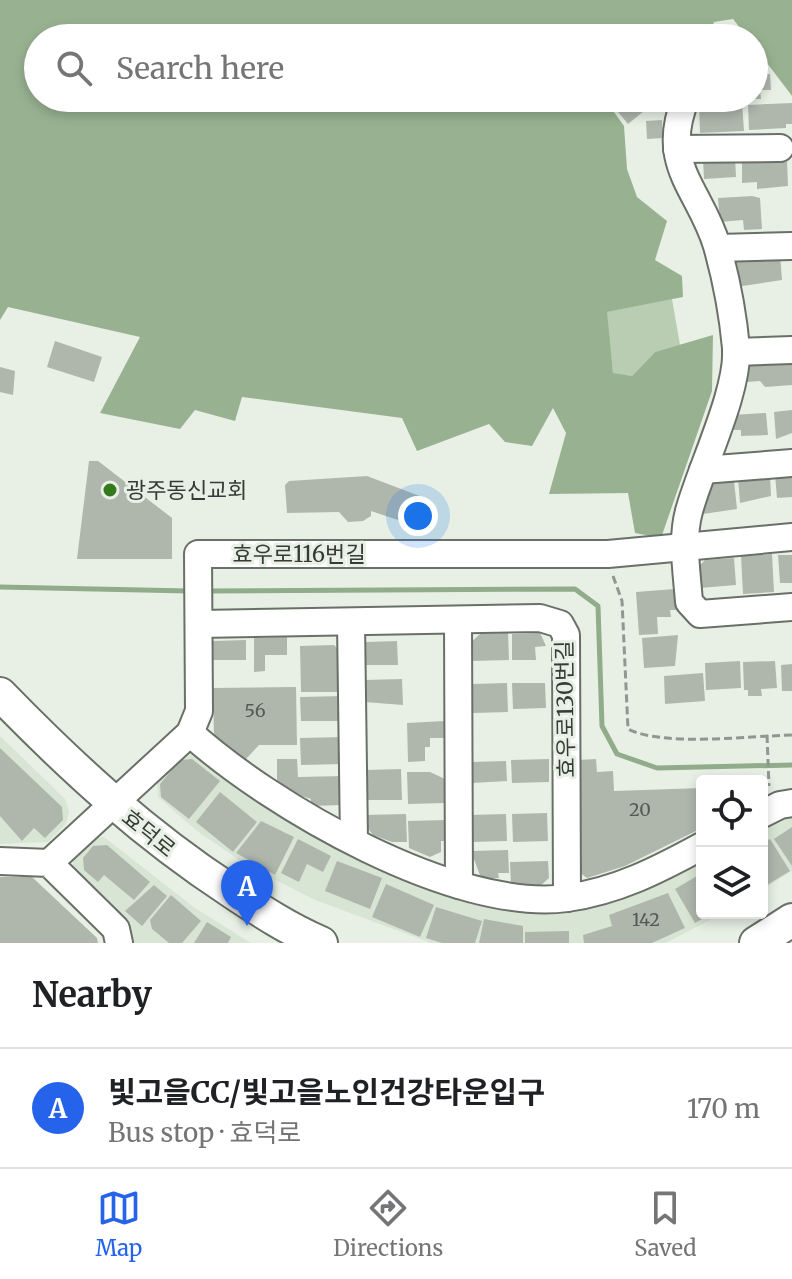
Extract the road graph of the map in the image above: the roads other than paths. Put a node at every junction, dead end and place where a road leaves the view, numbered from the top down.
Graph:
1 (682, 112) edge
2 (780, 148) dead end
3 (677, 149) junction
4 (792, 246) edge
5 (718, 248) junction
6 (792, 350) edge
7 (736, 352) junction
8 (792, 463) edge
9 (703, 470) junction
10 (792, 537) edge
11 (685, 547) junction
12 (792, 607) edge
13 (199, 617) junction
14 (458, 621) junction
15 (351, 623) junction
16 (0, 694) edge
17 (190, 733) junction
18 (115, 806) junction
19 (354, 841) junction
20 (700, 847) edge
21 (0, 861) edge
22 (49, 863) junction
23 (459, 885) junction
24 (567, 898) junction
25 (792, 920) edge
26 (306, 939) edge
27 (119, 943) edge
28 (756, 943) edge

1 - 3 street
2 - 3 street
3 - 5 street
4 - 5 street
5 - 7 street
6 - 7 street
7 - 9 street
8 - 9 street
9 - 11 street
10 - 11 street, 효우로116번길
11 - 12 street
11 - 13 street, 효우로116번길
13 - 15 street, 효우로130번길
13 - 17 street, 효우로116번길
14 - 15 street, 효우로130번길
14 - 23 street
14 - 24 street, 효우로130번길
15 - 19 street
16 - 18 main road, 효덕로
17 - 18 street
17 - 19 street
18 - 22 street
18 - 26 main road, 효덕로
19 - 23 street
20 - 24 street
21 - 22 street
22 - 27 street
23 - 24 street
25 - 28 main road

